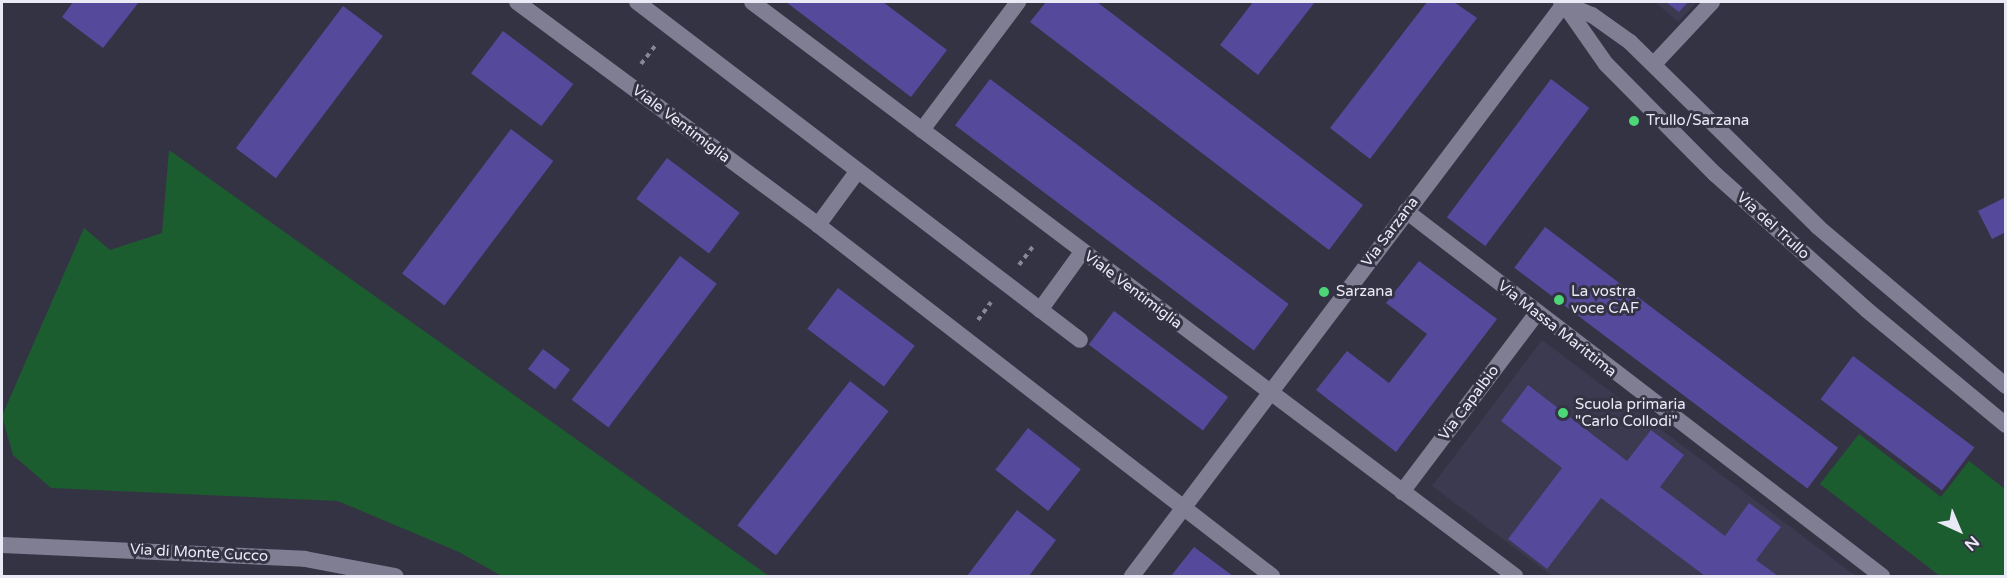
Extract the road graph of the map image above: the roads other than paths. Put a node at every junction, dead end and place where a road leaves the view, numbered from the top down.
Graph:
1 (518, 2) edge
2 (637, 2) edge
3 (752, 2) edge
4 (1018, 2) edge
5 (1712, 2) edge
6 (1562, 3) edge
7 (1654, 64) junction
8 (922, 130) junction
9 (857, 172) junction
10 (1406, 211) junction
11 (818, 225) junction
12 (1082, 252) junction
13 (1040, 310) junction
14 (1536, 314) junction
15 (1080, 340) dead end
16 (2006, 386) edge
17 (1272, 392) junction
18 (2006, 425) edge
19 (1402, 492) junction
20 (1184, 509) junction
21 (2, 545) edge
22 (395, 576) edge
23 (1132, 576) edge
24 (1272, 576) edge
25 (1515, 576) edge
26 (1882, 576) edge

1 - 11 street, Viale Ventimiglia
2 - 9 street
3 - 8 street, Viale Ventimiglia
4 - 8 street
5 - 7 street
6 - 7 street, Via del Trullo
6 - 10 street, Via Sarzana
6 - 18 street, Via del Trullo
7 - 16 street, Via del Trullo
8 - 12 street, Viale Ventimiglia
9 - 11 street
9 - 13 street
10 - 14 street, Via Massa Marittima
10 - 17 street, Via Sarzana
11 - 20 street, Viale Ventimiglia
12 - 13 street
12 - 17 street, Viale Ventimiglia
13 - 15 street
14 - 19 street, Via Capalbio
14 - 26 street, Via Massa Marittima
17 - 19 street, Viale Ventimiglia
17 - 20 street, Via Sarzana
19 - 25 street, Viale Ventimiglia
20 - 23 street, Via Sarzana
20 - 24 street, Viale Ventimiglia
21 - 22 street, Via di Monte Cucco

